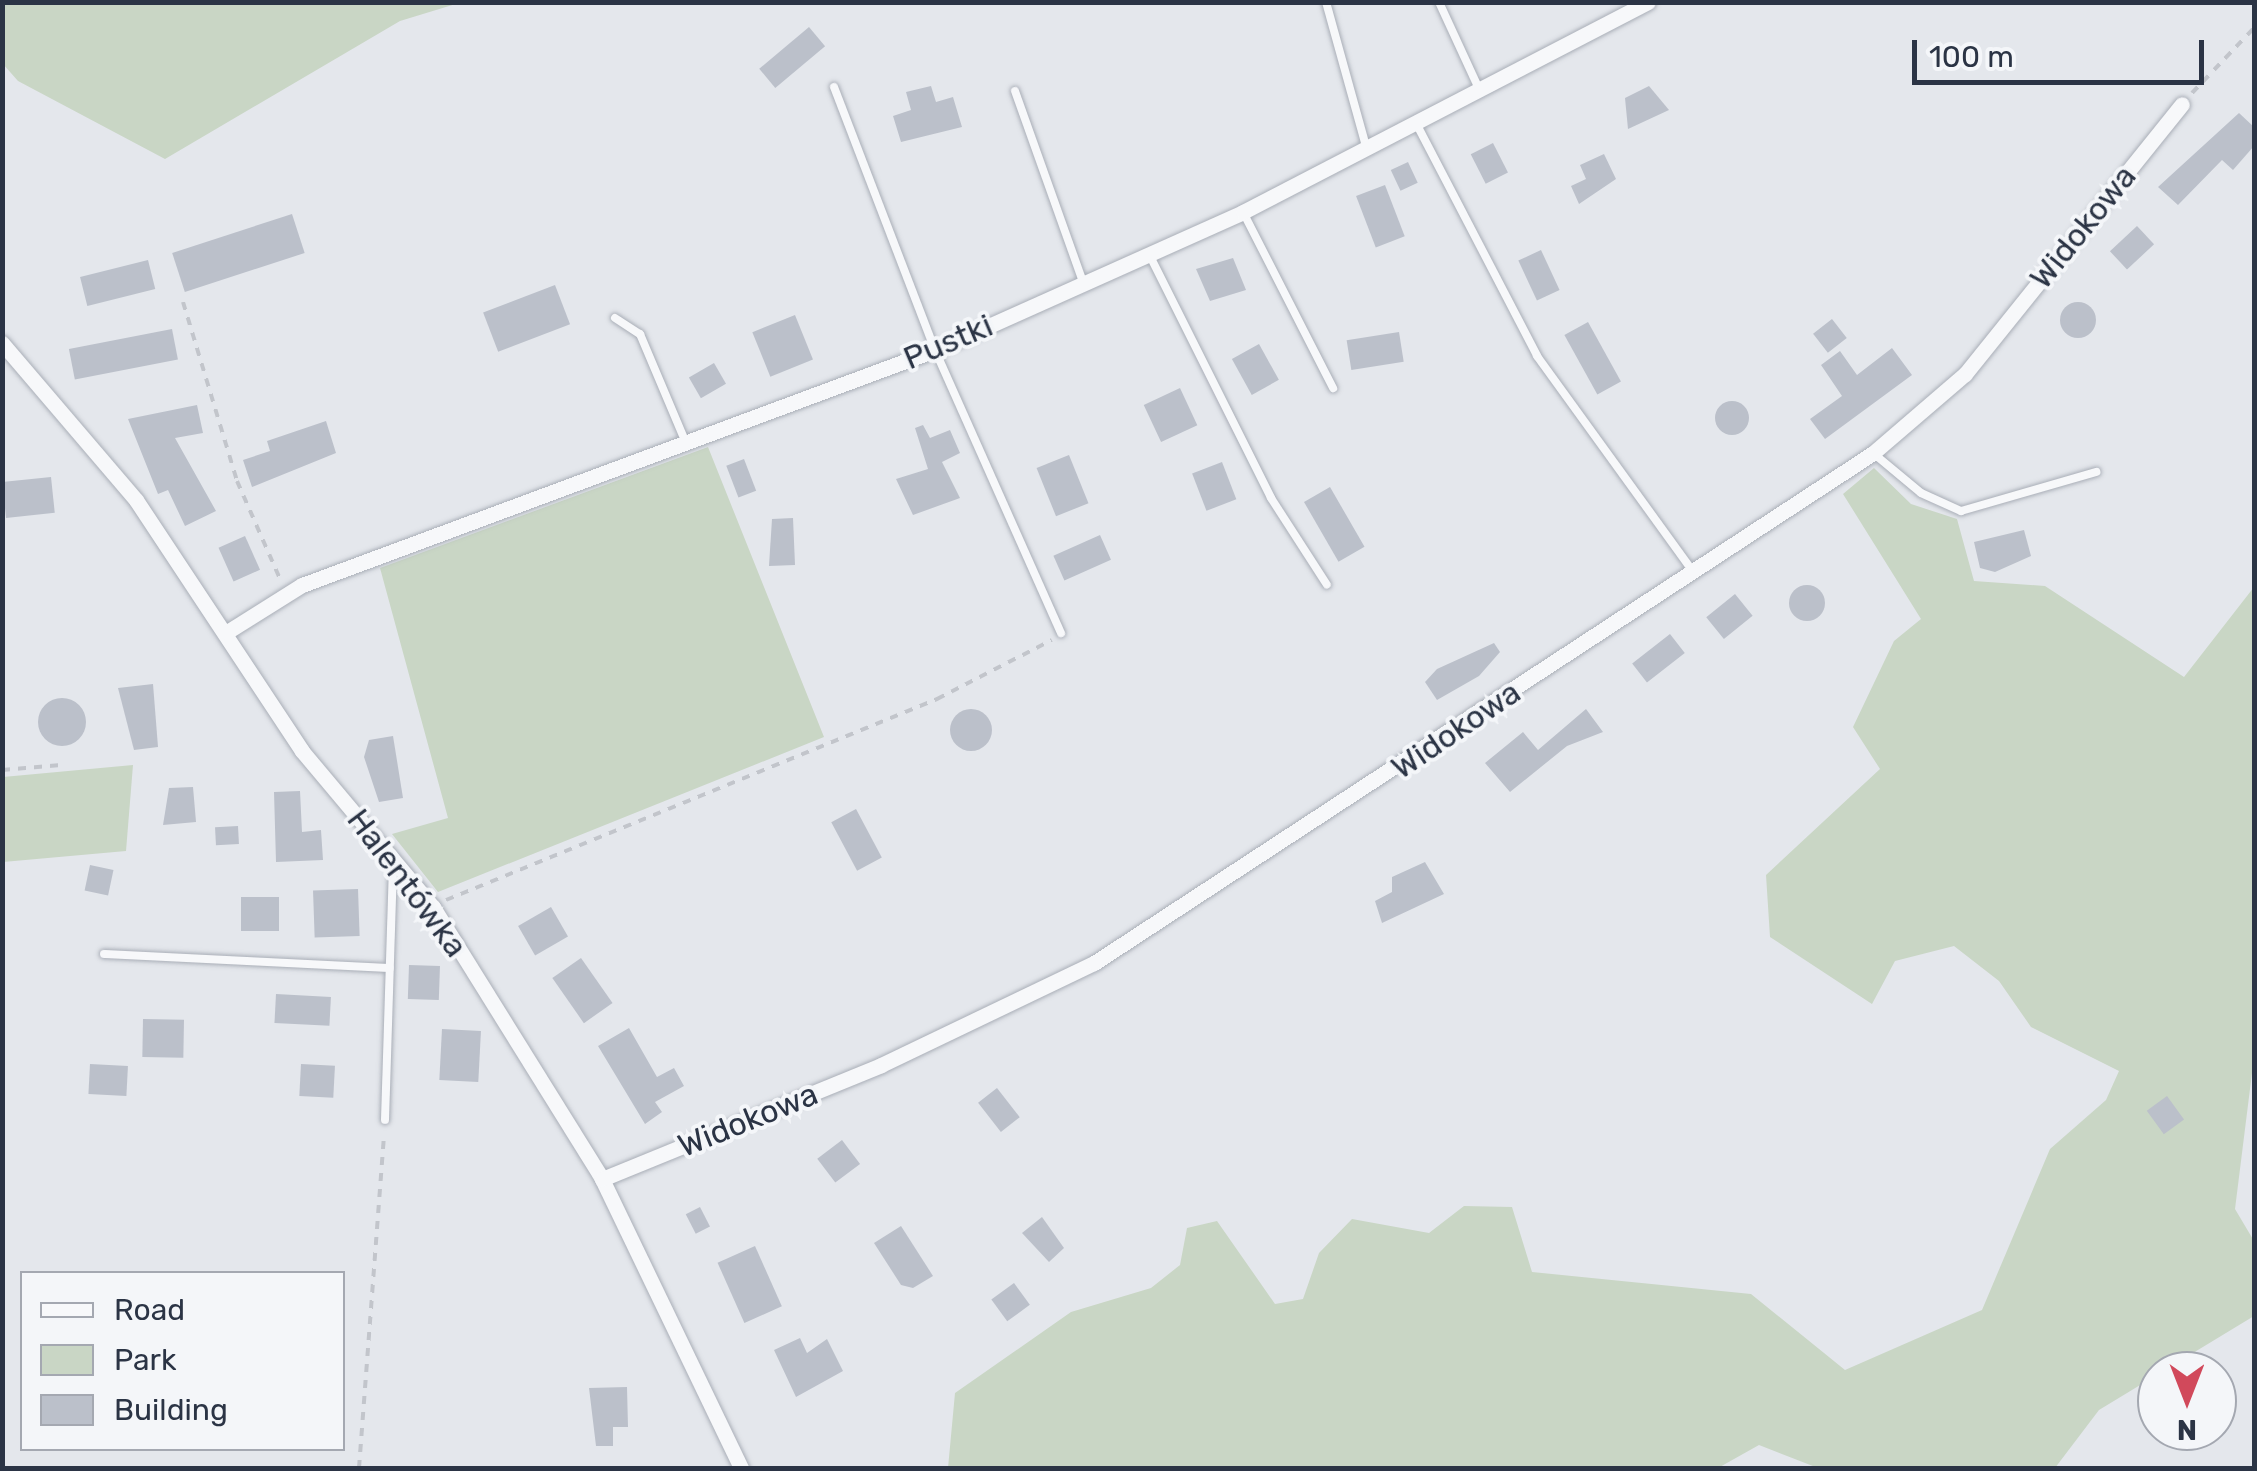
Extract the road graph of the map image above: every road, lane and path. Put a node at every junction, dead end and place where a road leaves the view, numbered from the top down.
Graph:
1 (1326, 2) edge
2 (1440, 2) edge
3 (1648, 2) edge
4 (2254, 28) edge
5 (834, 87) dead end
6 (1015, 91) dead end
7 (1480, 91) junction
8 (2182, 104) joint
9 (1418, 125) junction
10 (1367, 150) junction
11 (1243, 212) junction
12 (1149, 254) junction
13 (1084, 282) junction
14 (183, 302) dead end
15 (615, 318) dead end
16 (2, 343) edge
17 (935, 350) junction
18 (1333, 388) dead end
19 (686, 444) junction
20 (1873, 453) junction
21 (2096, 472) dead end
22 (1694, 574) junction
23 (1327, 585) dead end
24 (287, 594) junction
25 (227, 632) junction
26 (1060, 633) joint
27 (62, 765) dead end
28 (2, 770) edge
29 (394, 854) junction
30 (432, 907) junction
31 (104, 954) dead end
32 (390, 968) junction
33 (386, 1120) joint
34 (602, 1179) junction
35 (360, 1468) edge
36 (741, 1468) edge

1 - 10 lane
2 - 7 lane
3 - 7 street, Pustki
4 - 8 path
5 - 17 lane
6 - 13 lane
7 - 9 street, Pustki
8 - 20 street, Widokowa
9 - 10 street, Pustki
9 - 22 lane
10 - 11 street, Pustki
11 - 12 street, Pustki
11 - 18 lane
12 - 13 street, Pustki
12 - 23 lane
13 - 17 street, Pustki
14 - 24 path
15 - 19 lane
16 - 25 street, Halentówka
17 - 19 street, Pustki
17 - 26 lane
19 - 24 street, Pustki
20 - 21 lane
20 - 22 street, Widokowa
22 - 34 street, Widokowa
24 - 25 street, Pustki
25 - 29 street, Halentówka
26 - 30 path
27 - 28 path
29 - 30 street, Halentówka
29 - 32 lane
30 - 34 street, Halentówka
31 - 32 lane
32 - 33 lane
33 - 35 path
34 - 36 street, Halentówka

